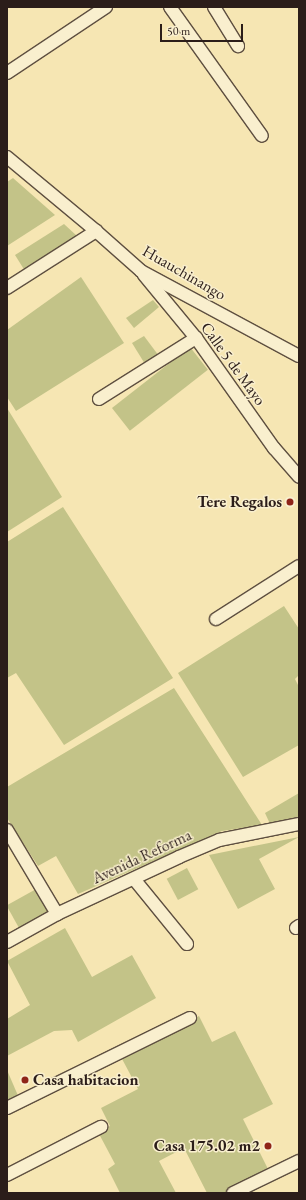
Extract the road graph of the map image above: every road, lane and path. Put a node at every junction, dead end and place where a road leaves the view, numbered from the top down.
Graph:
1 (106, 7) edge
2 (170, 7) edge
3 (214, 7) edge
4 (238, 46) dead end
5 (7, 73) edge
6 (262, 136) dead end
7 (7, 157) edge
8 (96, 231) junction
9 (141, 271) junction
10 (7, 288) edge
11 (196, 338) junction
12 (299, 356) edge
13 (99, 399) dead end
14 (299, 476) edge
15 (299, 566) edge
16 (216, 619) dead end
17 (299, 824) edge
18 (7, 830) edge
19 (134, 878) junction
20 (57, 914) junction
21 (7, 942) edge
22 (187, 944) dead end
23 (190, 1018) dead end
24 (7, 1108) edge
25 (101, 1127) dead end
26 (299, 1161) edge
27 (7, 1174) edge
28 (233, 1193) edge

1 - 5 street
2 - 6 street
3 - 4 street
7 - 8 street, Huauchinango
8 - 9 street, Huauchinango
8 - 10 street
9 - 11 street, Calle 5 de Mayo
9 - 12 street, Huauchinango
11 - 13 street
11 - 14 street, Calle 5 de Mayo
15 - 16 street
17 - 19 street, Avenida Reforma
18 - 20 street
19 - 20 street, Avenida Reforma
19 - 22 street
20 - 21 street, Avenida Reforma
23 - 24 street
25 - 27 street
26 - 28 street

